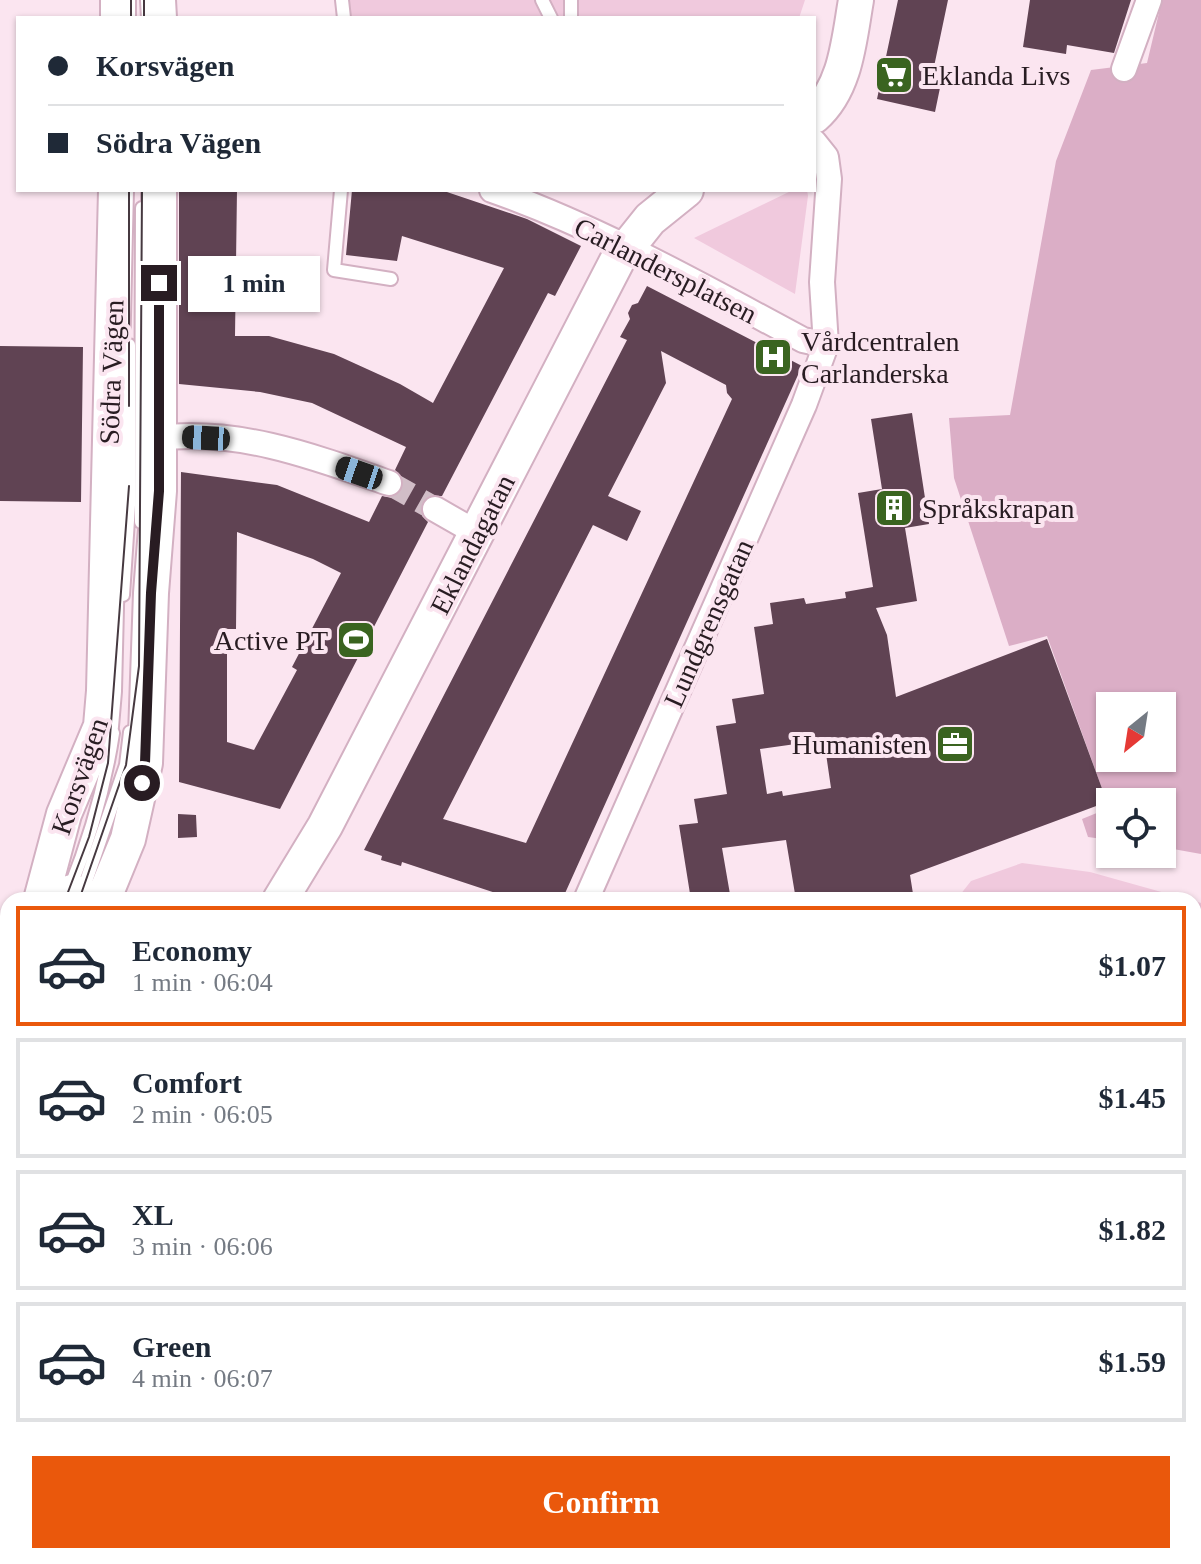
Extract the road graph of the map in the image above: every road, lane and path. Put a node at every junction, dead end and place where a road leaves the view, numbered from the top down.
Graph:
1 (856, 0) edge
2 (1149, 0) edge
3 (1124, 69) dead end
4 (816, 114) edge
5 (816, 144) edge
6 (116, 192) edge
7 (129, 192) edge
8 (142, 192) edge
9 (159, 192) edge
10 (341, 192) edge
11 (498, 192) edge
12 (677, 192) edge
13 (626, 248) junction
14 (391, 279) dead end
15 (826, 345) junction
16 (159, 438) junction
17 (389, 483) tunnel mouth
18 (435, 509) tunnel mouth
19 (477, 533) junction
20 (107, 555) joint
21 (151, 593) joint
22 (121, 616) dead end
23 (119, 648) dead end
24 (133, 708) dead end
25 (70, 892) edge
26 (72, 892) edge
27 (76, 892) edge
28 (285, 892) edge
29 (590, 892) edge

1 - 4 main road
2 - 3 street
5 - 15 street
6 - 20 main road, Södra Vägen
7 - 22 lane
8 - 24 lane
9 - 16 main road, Södra Vägen
10 - 14 lane
11 - 13 street, Carlandersplatsen
12 - 13 main road, Eklandagatan
13 - 15 street, Carlandersplatsen
13 - 19 main road, Eklandagatan
15 - 29 street, Lundgrensgatan
16 - 17 street
16 - 21 main road, Södra Vägen
18 - 19 street
19 - 28 main road, Eklandagatan
20 - 25 main road, Korsvägen
21 - 27 main road, Korsvägen
23 - 26 lane

